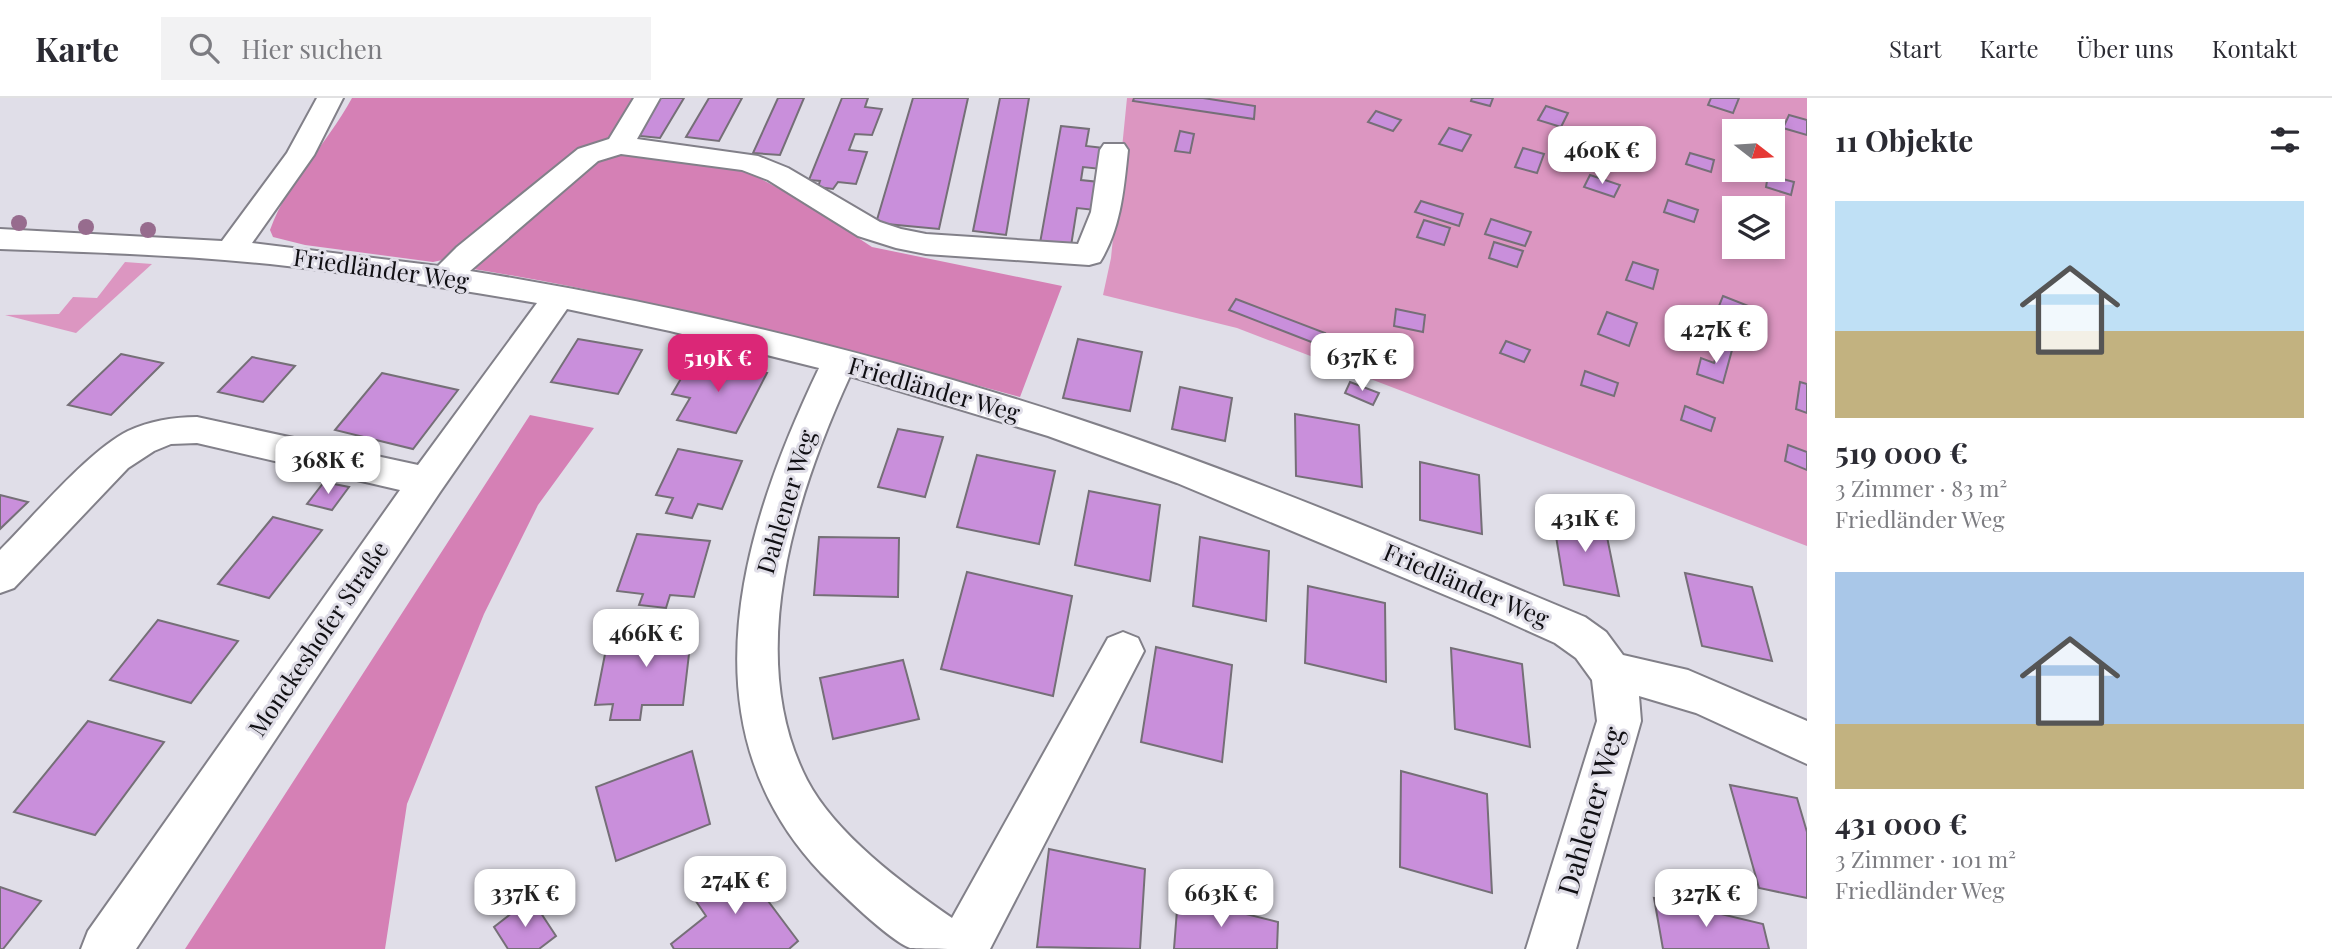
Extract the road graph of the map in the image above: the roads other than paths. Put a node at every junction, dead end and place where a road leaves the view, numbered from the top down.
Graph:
1 (330, 98) edge
2 (647, 98) edge
3 (620, 145) junction
4 (1114, 150) dead end
5 (0, 239) edge
6 (230, 251) junction
7 (445, 278) junction
8 (559, 297) junction
9 (839, 362) junction
10 (427, 482) junction
11 (0, 576) edge
12 (1123, 651) dead end
13 (1611, 672) junction
14 (1807, 743) edge
15 (106, 949) edge
16 (954, 949) edge
17 (963, 949) edge
18 (1551, 949) edge

1 - 6 street
2 - 3 street
3 - 4 street
3 - 7 street
5 - 6 street, Friedländer Weg
6 - 7 street, Friedländer Weg
7 - 8 street, Friedländer Weg
8 - 9 street, Friedländer Weg
8 - 10 street, Monckeshofer Straße
9 - 13 street, Friedländer Weg
9 - 16 street, Dahlener Weg
10 - 11 street
10 - 15 street, Monckeshofer Straße
12 - 17 street
13 - 14 street
13 - 18 street, Dahlener Weg

